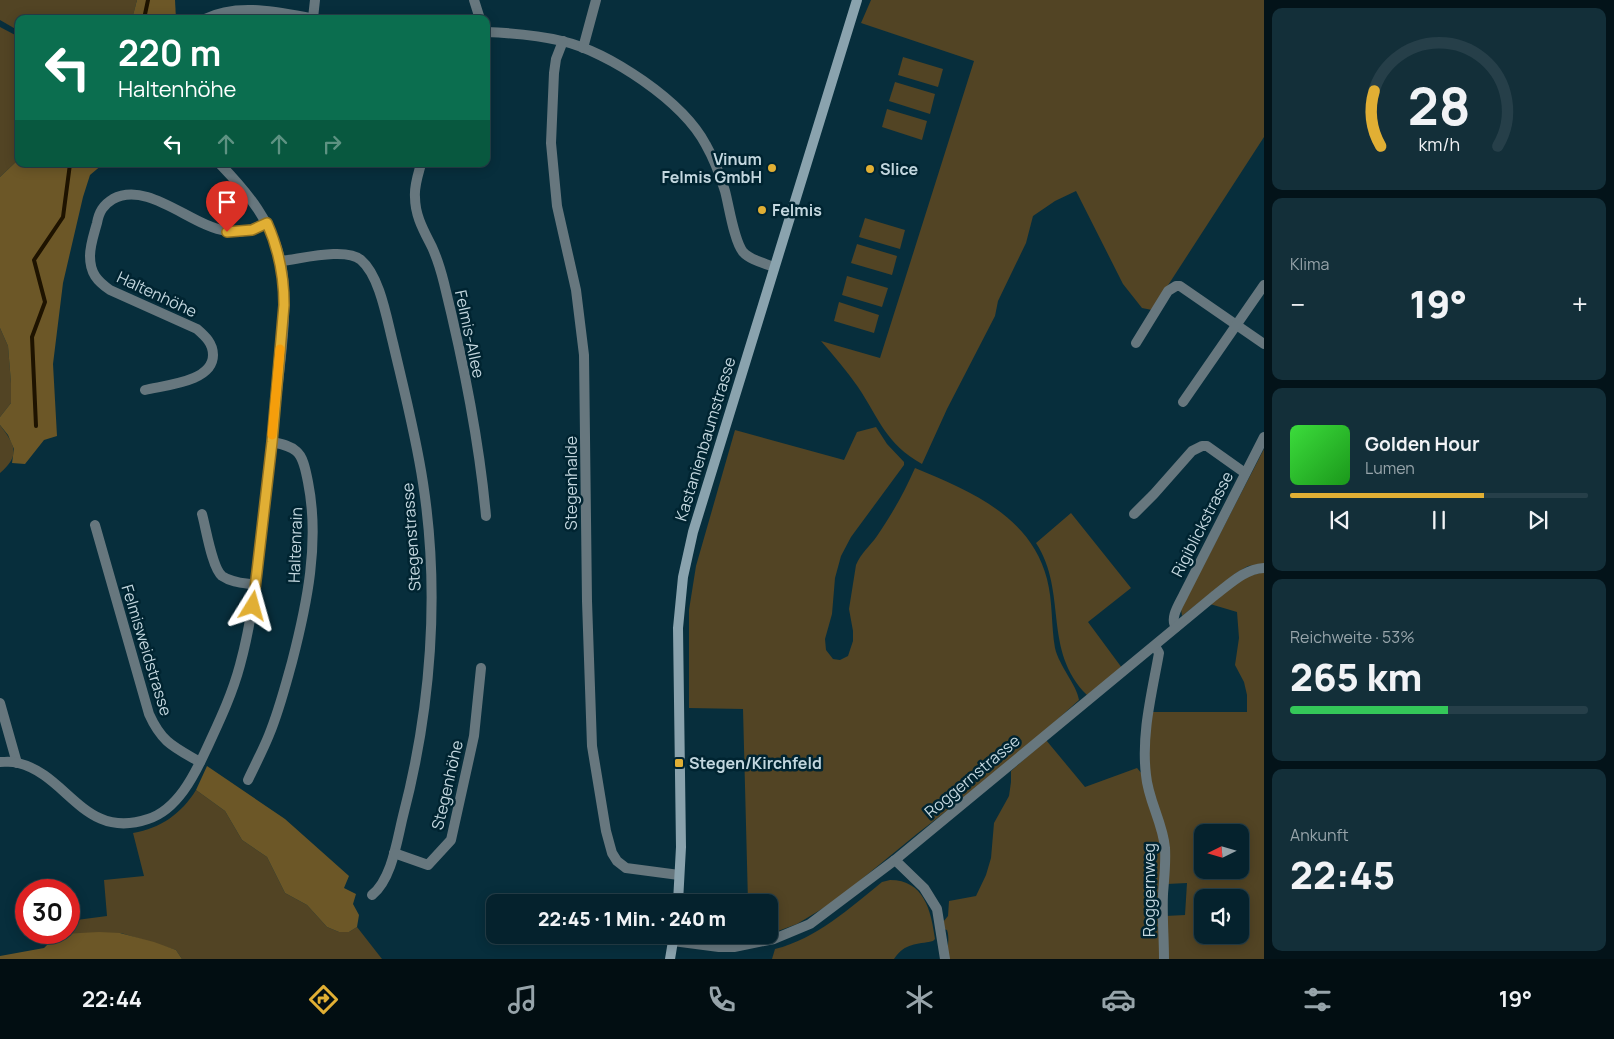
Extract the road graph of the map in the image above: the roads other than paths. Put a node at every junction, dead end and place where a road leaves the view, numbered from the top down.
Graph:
1 (315, 0) edge
2 (474, 0) edge
3 (596, 0) edge
4 (857, 0) edge
5 (217, 15) edge
6 (291, 15) edge
7 (315, 15) edge
8 (479, 15) edge
9 (490, 32) edge
10 (563, 41) junction
11 (583, 48) junction
12 (223, 167) edge
13 (420, 167) edge
14 (267, 223) junction
15 (281, 262) junction
16 (774, 267) junction
17 (1264, 285) edge
18 (1236, 325) junction
19 (1136, 343) dead end
20 (1264, 344) edge
21 (145, 390) dead end
22 (1183, 402) dead end
23 (1264, 436) edge
24 (272, 442) junction
25 (1245, 473) junction
26 (202, 514) dead end
27 (1134, 514) dead end
28 (486, 516) dead end
29 (95, 526) dead end
30 (1264, 568) edge
31 (256, 585) junction
32 (1176, 627) junction
33 (1155, 646) junction
34 (481, 668) dead end
35 (0, 703) edge
36 (0, 762) edge
37 (200, 762) junction
38 (17, 763) junction
39 (248, 780) dead end
40 (394, 853) junction
41 (895, 860) junction
42 (679, 875) junction
43 (678, 894) edge
44 (372, 895) dead end
45 (778, 938) edge
46 (673, 944) edge
47 (704, 944) edge
48 (751, 944) edge
49 (670, 959) edge
50 (945, 959) edge
51 (1164, 959) edge

1 - 7 street
2 - 8 street
3 - 11 street
4 - 16 street, Kastanienbaumstrasse
5 - 6 street
9 - 10 street
10 - 11 street
10 - 42 street, Stegenhalde
11 - 16 street
12 - 14 street
13 - 28 street, Felmis-Allee
14 - 15 street
14 - 21 street, Haltenhöhe
15 - 24 street
15 - 40 street, Stegenstrasse
16 - 42 street, Kastanienbaumstrasse
17 - 18 street
18 - 19 street
18 - 20 street
18 - 22 street
23 - 25 street, Rigiblickstrasse
24 - 31 street
24 - 39 street, Haltenrain
25 - 27 street
25 - 32 street, Rigiblickstrasse
26 - 31 street
29 - 37 street, Felmisweidstrasse
30 - 32 street, Roggernstrasse
31 - 37 street
32 - 33 street, Roggernstrasse
33 - 41 street, Roggernstrasse
33 - 51 street, Roggernweg
34 - 40 street, Stegenhöhe
35 - 38 street
36 - 38 street
37 - 38 street
40 - 44 street, Stegenstrasse
41 - 45 street, Roggernstrasse
41 - 50 street
42 - 43 street, Kastanienbaumstrasse
46 - 49 street
47 - 48 street, Roggernstrasse

